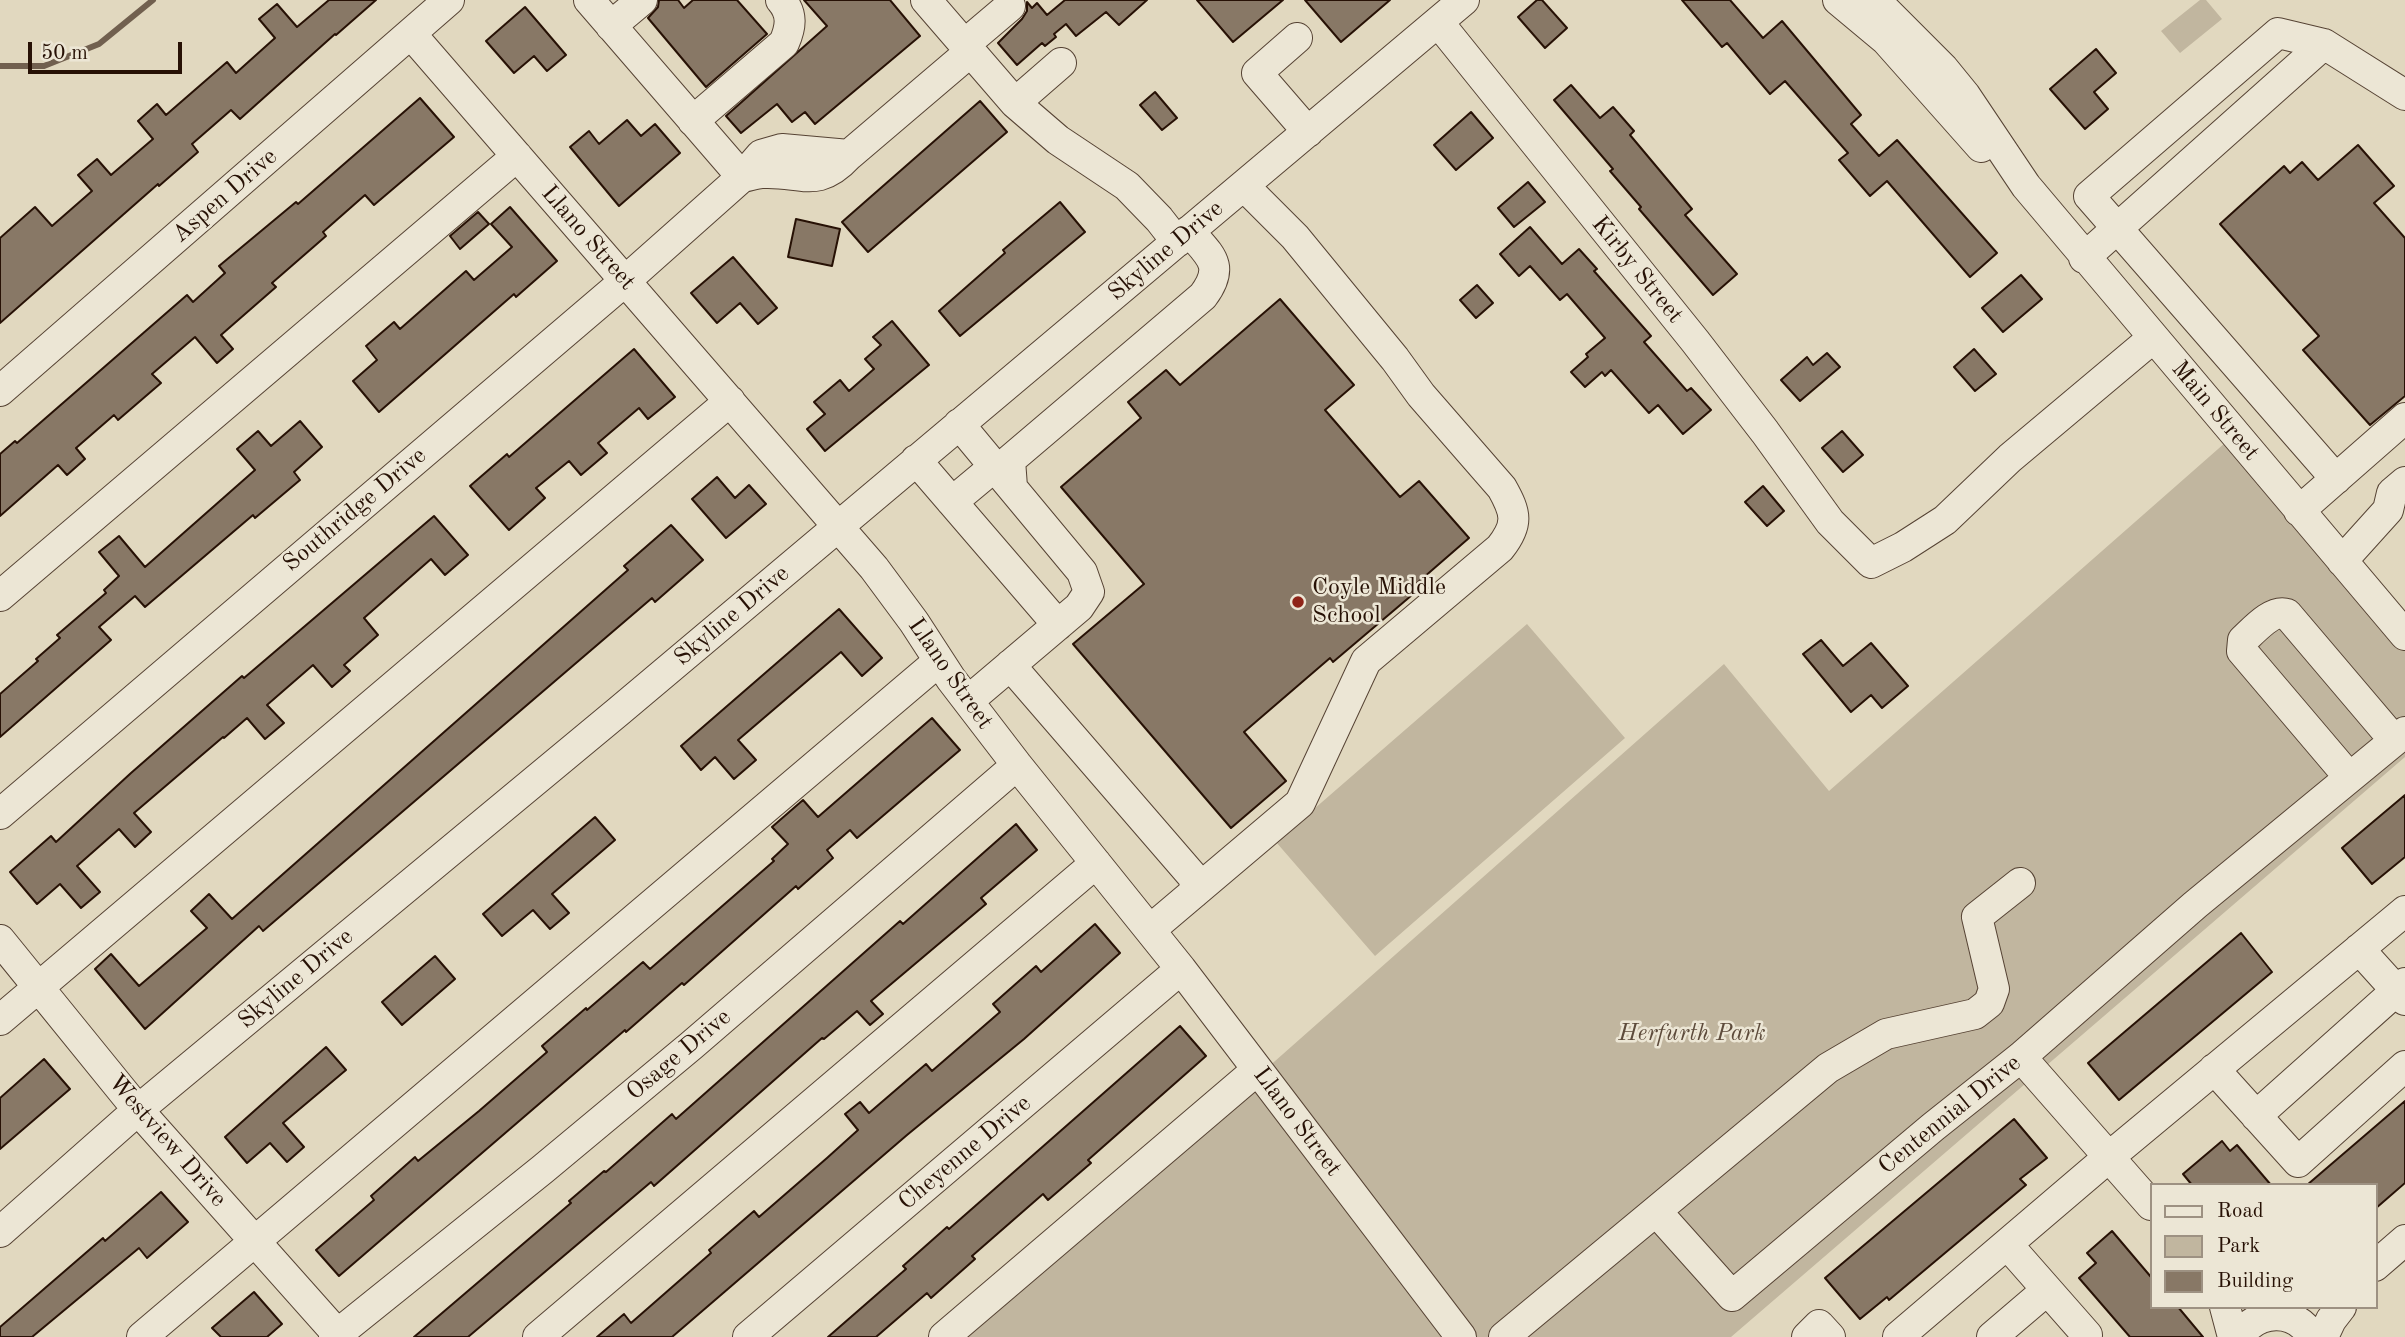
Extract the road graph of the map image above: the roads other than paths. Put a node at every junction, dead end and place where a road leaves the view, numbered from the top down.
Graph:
1 (449, 0) edge
2 (589, 0) edge
3 (642, 0) edge
4 (781, 0) edge
5 (926, 0) edge
6 (1464, 0) edge
7 (1838, 0) edge
8 (1875, 0) edge
9 (1010, 6) dead end
10 (1438, 22) junction
11 (611, 26) junction
12 (411, 34) junction
13 (1297, 38) dead end
14 (2324, 44) junction
15 (967, 49) junction
16 (1061, 63) dead end
17 (2405, 95) edge
18 (1014, 103) junction
19 (693, 121) junction
20 (1308, 132) junction
21 (517, 156) junction
22 (742, 177) junction
23 (1244, 186) junction
24 (2025, 186) junction
25 (2118, 228) junction
26 (1183, 237) junction
27 (2084, 258) junction
28 (625, 281) junction
29 (2153, 338) junction
30 (0, 391) edge
31 (730, 401) junction
32 (2405, 418) edge
33 (959, 424) junction
34 (916, 460) junction
35 (1003, 477) junction
36 (2336, 479) junction
37 (2405, 482) edge
38 (951, 502) junction
39 (2299, 511) junction
40 (838, 525) junction
41 (2342, 561) junction
42 (0, 596) edge
43 (1058, 625) junction
44 (2405, 635) edge
45 (939, 661) junction
46 (1010, 665) junction
47 (968, 701) junction
48 (2400, 736) edge
49 (1017, 765) junction
50 (2349, 777) junction
51 (0, 814) edge
52 (1096, 863) junction
53 (2020, 883) dead end
54 (1194, 893) junction
55 (2405, 911) edge
56 (1150, 930) junction
57 (0, 940) edge
58 (2359, 949) junction
59 (1181, 969) junction
60 (38, 988) junction
61 (2402, 991) edge
62 (0, 1020) edge
63 (2021, 1057) junction
64 (2405, 1066) edge
65 (2214, 1069) junction
66 (1257, 1070) junction
67 (138, 1110) junction
68 (2256, 1116) junction
69 (2109, 1157) junction
70 (2150, 1204) edge
71 (1656, 1211) junction
72 (0, 1232) edge
73 (2405, 1240) edge
74 (254, 1241) junction
75 (2007, 1244) junction
76 (2377, 1264) edge
77 (2048, 1290) junction
78 (2226, 1309) edge
79 (2339, 1309) edge
80 (2278, 1311) edge
81 (337, 1336) edge
82 (142, 1337) edge
83 (538, 1337) edge
84 (748, 1337) edge
85 (944, 1337) edge
86 (1461, 1337) edge
87 (1504, 1337) edge
88 (1807, 1337) edge
89 (1830, 1337) edge
90 (1898, 1337) edge
91 (1992, 1337) edge
92 (2085, 1337) edge
93 (2233, 1337) edge
94 (2239, 1337) edge
95 (2312, 1337) edge
96 (2323, 1337) edge

1 - 12 street, Aspen Drive
2 - 11 street
3 - 11 street
4 - 19 street
5 - 15 street
6 - 10 street, Skyline Drive
7 - 24 street, Main Street
8 - 24 street, Main Street
9 - 15 street
10 - 20 street, Skyline Drive
10 - 29 street, Kirby Street
11 - 19 street
12 - 21 street, Llano Street
12 - 30 street, Aspen Drive
13 - 20 street
14 - 17 street
14 - 25 street
14 - 25 street
15 - 18 street
15 - 22 street
16 - 18 street
18 - 26 street
19 - 22 street
20 - 23 street, Skyline Drive
21 - 28 street, Llano Street
21 - 42 street
22 - 28 street, Southridge Drive
23 - 26 street, Skyline Drive
23 - 54 street
24 - 27 street, Main Street
25 - 27 street
25 - 36 street
26 - 33 street, Skyline Drive
26 - 35 street
27 - 29 street, Main Street
28 - 31 street, Llano Street
28 - 51 street, Southridge Drive
29 - 39 street, Main Street
31 - 40 street, Llano Street
31 - 60 street
32 - 36 street
33 - 34 street, Skyline Drive
33 - 35 street
34 - 38 street
34 - 40 street, Skyline Drive
35 - 38 street
35 - 43 street
36 - 39 street
37 - 41 street
38 - 43 street
39 - 41 street, Main Street
40 - 45 street, Llano Street
40 - 67 street, Skyline Drive
41 - 44 street, Main Street
43 - 46 street
45 - 47 street, Llano Street
45 - 74 street
46 - 47 street
46 - 54 street
47 - 49 street, Llano Street
48 - 50 street, Centennial Drive
48 - 50 street
49 - 52 street, Llano Street
49 - 81 street, Osage Drive
50 - 63 street, Centennial Drive
52 - 56 street, Llano Street
52 - 83 street
53 - 71 street
54 - 56 street
55 - 58 street
56 - 59 street, Llano Street
57 - 60 street, Westview Drive
58 - 61 street
58 - 65 street
59 - 66 street, Llano Street
59 - 84 street, Cheyenne Drive
60 - 62 street
60 - 67 street, Westview Drive
61 - 68 street
63 - 69 street
63 - 71 street, Centennial Drive
64 - 68 street
65 - 68 street
65 - 69 street
66 - 85 street
66 - 86 street, Llano Street
67 - 72 street, Skyline Drive
67 - 74 street, Westview Drive
69 - 70 street
69 - 75 street
71 - 87 street
73 - 76 street
74 - 81 street, Westview Drive
74 - 82 street
75 - 77 street
75 - 90 street
77 - 91 street
77 - 92 street
78 - 93 street
79 - 96 street
80 - 94 street
80 - 95 street
88 - 89 street

